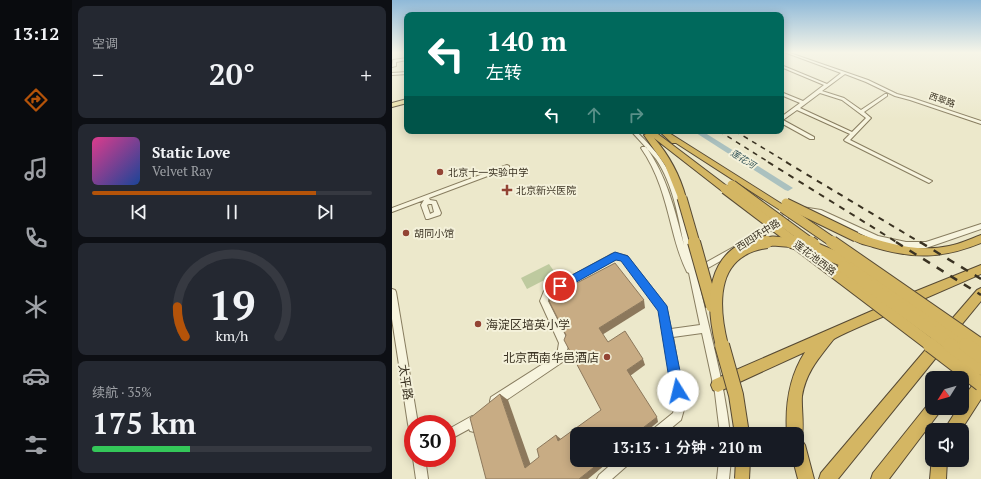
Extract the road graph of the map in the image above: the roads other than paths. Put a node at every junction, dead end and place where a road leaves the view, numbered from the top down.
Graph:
1 (801, 74) edge
2 (842, 74) edge
3 (848, 74) edge
4 (827, 85) junction
5 (819, 91) junction
6 (784, 94) edge
7 (886, 95) dead end
8 (404, 101) edge
9 (804, 103) junction
10 (392, 104) edge
11 (796, 108) junction
12 (862, 112) junction
13 (784, 118) edge
14 (784, 122) edge
15 (981, 123) edge
16 (631, 134) edge
17 (636, 134) edge
18 (647, 134) edge
19 (654, 134) edge
20 (666, 134) edge
21 (853, 134) junction
22 (671, 137) junction
23 (812, 138) dead end
24 (507, 167) dead end
25 (930, 181) dead end
26 (729, 187) junction
27 (784, 205) junction
28 (392, 210) edge
29 (981, 226) edge
30 (981, 238) edge
31 (981, 269) edge
32 (692, 273) junction
33 (392, 292) edge
34 (981, 293) edge
35 (715, 316) junction
36 (706, 328) junction
37 (836, 332) junction
38 (668, 334) junction
39 (981, 345) edge
40 (981, 356) edge
41 (981, 368) edge
42 (961, 371) edge
43 (718, 385) junction
44 (981, 385) edge
45 (488, 406) edge
46 (412, 415) edge
47 (929, 415) edge
48 (956, 423) edge
49 (664, 427) edge
50 (724, 427) edge
51 (742, 427) edge
52 (794, 427) edge
53 (456, 430) edge
54 (476, 435) edge
55 (420, 467) edge
56 (617, 467) edge
57 (724, 467) edge
58 (741, 467) edge
59 (743, 467) edge
60 (803, 467) edge
61 (939, 467) edge
62 (422, 479) edge
63 (603, 479) edge
64 (723, 479) edge
65 (742, 479) edge
66 (749, 479) edge
67 (806, 479) edge
68 (827, 479) edge
69 (879, 479) edge
70 (938, 479) edge

1 - 4 street
2 - 4 street
3 - 15 street, 西翠路
4 - 5 street
5 - 9 street
5 - 12 street
6 - 9 street
7 - 12 street
8 - 10 main road
9 - 11 street
11 - 13 street
11 - 21 street
12 - 21 street
14 - 23 street
16 - 32 street
17 - 32 street
18 - 35 highway, bridge
19 - 26 highway, 莲花池西路
20 - 22 highway, 莲花池西路
21 - 25 street
22 - 26 highway, 莲花池西路
22 - 27 highway
24 - 28 street
26 - 41 highway, 莲花池西路, bridge
26 - 44 highway, 莲花池西路, bridge
27 - 30 highway, bridge
27 - 39 highway, bridge
29 - 32 street, 西四环中路
31 - 37 highway
32 - 36 street
33 - 46 street, 太平路
34 - 68 highway
35 - 40 highway, bridge
35 - 51 highway, bridge
36 - 38 street
36 - 43 street
37 - 43 highway
37 - 52 highway
38 - 45 street
38 - 49 street
39 - 42 highway
43 - 50 street
44 - 48 highway
47 - 69 highway
53 - 54 street
55 - 62 street
56 - 63 street
57 - 64 street
58 - 66 street
59 - 65 highway, bridge
60 - 67 highway
61 - 70 highway

